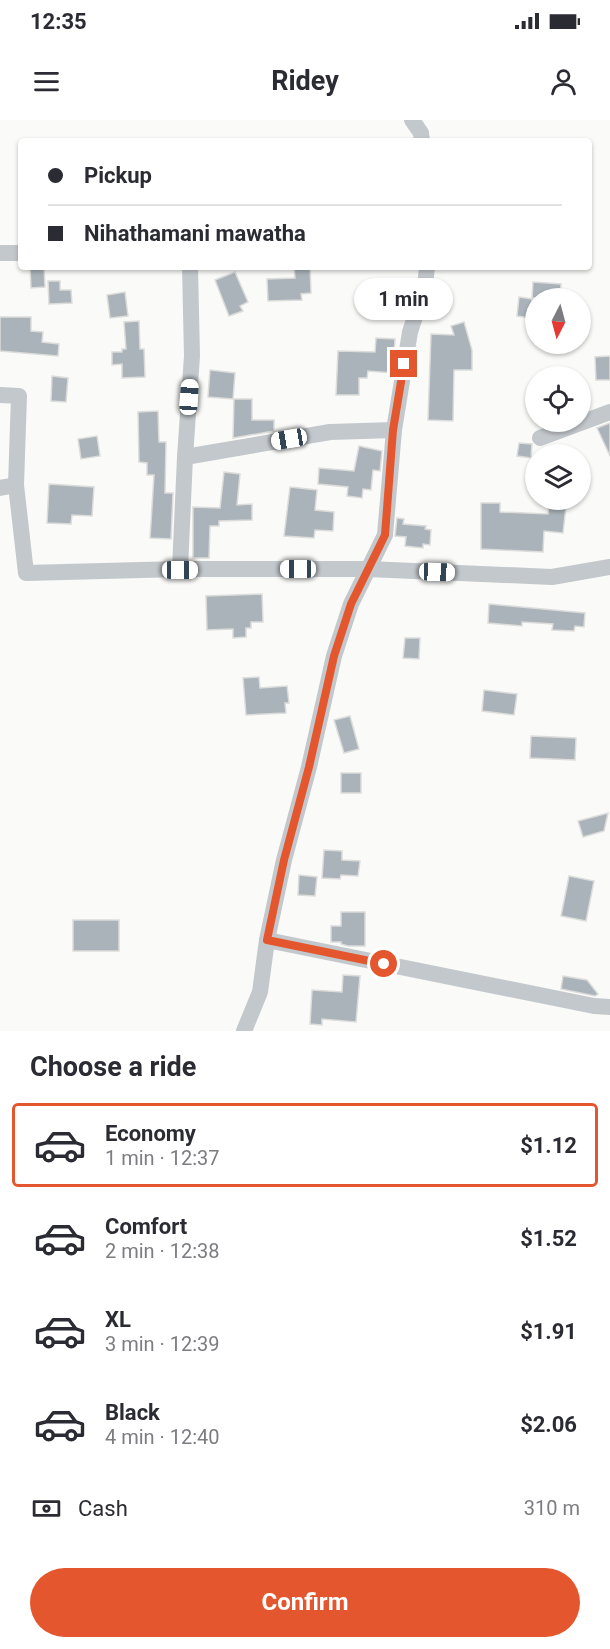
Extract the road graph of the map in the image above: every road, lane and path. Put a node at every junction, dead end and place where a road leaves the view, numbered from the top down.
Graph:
1 (412, 120) edge
2 (422, 138) edge
3 (0, 253) edge
4 (18, 253) edge
5 (190, 270) edge
6 (427, 270) edge
7 (0, 395) edge
8 (610, 412) edge
9 (393, 430) junction
10 (540, 438) dead end
11 (185, 457) junction
12 (8, 486) edge
13 (610, 567) edge
14 (368, 569) junction
15 (180, 570) junction
16 (267, 940) junction
17 (610, 1007) edge
18 (244, 1031) edge

1 - 2 street
3 - 4 street
5 - 11 street
6 - 9 street
7 - 12 street
8 - 10 street
9 - 11 street
9 - 14 street
11 - 15 street
12 - 15 street
13 - 14 street
14 - 15 street
14 - 16 street
16 - 17 street
16 - 18 street

